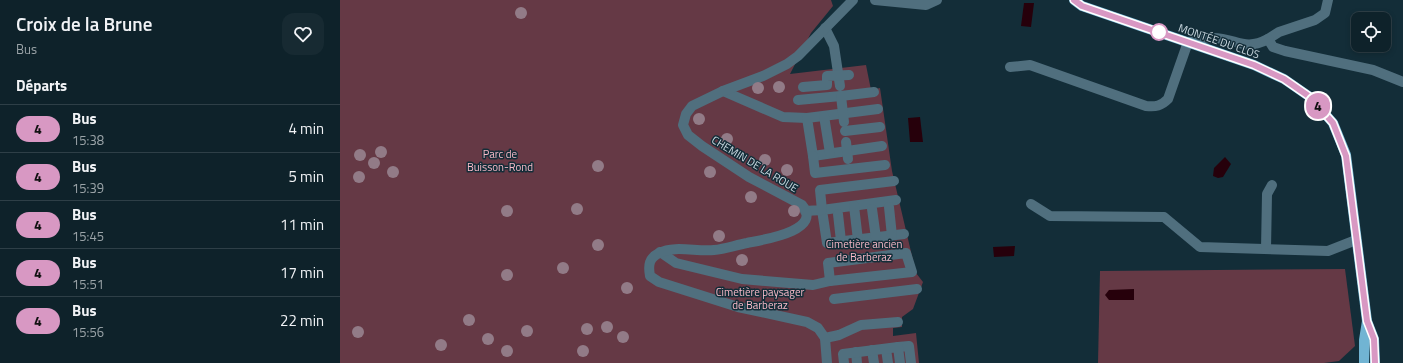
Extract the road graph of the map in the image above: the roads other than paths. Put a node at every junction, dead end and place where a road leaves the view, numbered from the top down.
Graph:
1 (853, 0) edge
2 (875, 0) edge
3 (937, 0) edge
4 (1074, 0) edge
5 (1328, 0) edge
6 (825, 28) junction
7 (1268, 39) junction
8 (1188, 42) junction
9 (1010, 67) dead end
10 (849, 74) dead end
11 (838, 75) junction
12 (1403, 82) edge
13 (803, 87) dead end
14 (723, 91) junction
15 (840, 91) junction
16 (874, 92) dead end
17 (798, 100) dead end
18 (878, 109) dead end
19 (824, 116) junction
20 (806, 118) junction
21 (844, 122) junction
22 (880, 127) dead end
23 (882, 146) dead end
24 (830, 153) junction
25 (813, 156) junction
26 (886, 164) dead end
27 (849, 168) junction
28 (894, 181) dead end
29 (1272, 185) dead end
30 (1031, 204) dead end
31 (854, 206) junction
32 (872, 209) dead end
33 (822, 210) junction
34 (805, 211) junction
35 (838, 214) dead end
36 (904, 234) dead end
37 (892, 236) junction
38 (876, 238) junction
39 (858, 240) junction
40 (1356, 240) junction
41 (841, 241) junction
42 (1266, 249) junction
43 (660, 252) junction
44 (828, 281) junction
45 (917, 289) dead end
46 (834, 299) dead end
47 (1367, 321) junction
48 (898, 322) dead end
49 (824, 338) junction
50 (898, 348) junction
51 (886, 349) junction
52 (872, 350) junction
53 (856, 352) junction
54 (828, 363) edge
55 (844, 363) edge
56 (857, 363) edge
57 (874, 363) edge
58 (888, 363) edge
59 (900, 363) edge
60 (911, 363) edge
61 (1364, 363) edge
62 (1374, 363) edge

1 - 6 street, CHEMIN DE LA ROUE
2 - 3 street
4 - 8 main road, MONTÉE DU CLOS
5 - 7 street
6 - 11 street
6 - 14 street, CHEMIN DE LA ROUE
7 - 8 street
7 - 12 street
8 - 9 street
8 - 40 main road, MONTÉE DU CLOS
10 - 11 street
11 - 13 street
11 - 15 street
14 - 20 street
14 - 34 street, CHEMIN DE LA ROUE
15 - 16 street
15 - 17 street
15 - 21 street
18 - 21 street
19 - 20 street
19 - 21 street
19 - 24 street
20 - 25 street
21 - 22 street
23 - 27 street
24 - 25 street
24 - 27 street
25 - 27 street
26 - 27 street
27 - 28 street
27 - 33 street
29 - 42 street
30 - 42 street
31 - 33 street
31 - 37 street
31 - 39 street
32 - 38 street
33 - 34 street
33 - 41 street
34 - 43 street
35 - 41 street
36 - 37 street
37 - 38 street
38 - 39 street
39 - 41 street
40 - 42 street
40 - 47 main road, MONTÉE DU CLOS
43 - 44 street
43 - 49 street
44 - 44 street
45 - 46 street
47 - 61 main road, MONTÉE DU CLOS
47 - 62 main road, MONTÉE DU CLOS
48 - 49 street
49 - 54 street
50 - 51 street
50 - 59 street
50 - 60 street
51 - 52 street
51 - 58 street
52 - 53 street
52 - 57 street
53 - 55 street
53 - 56 street

